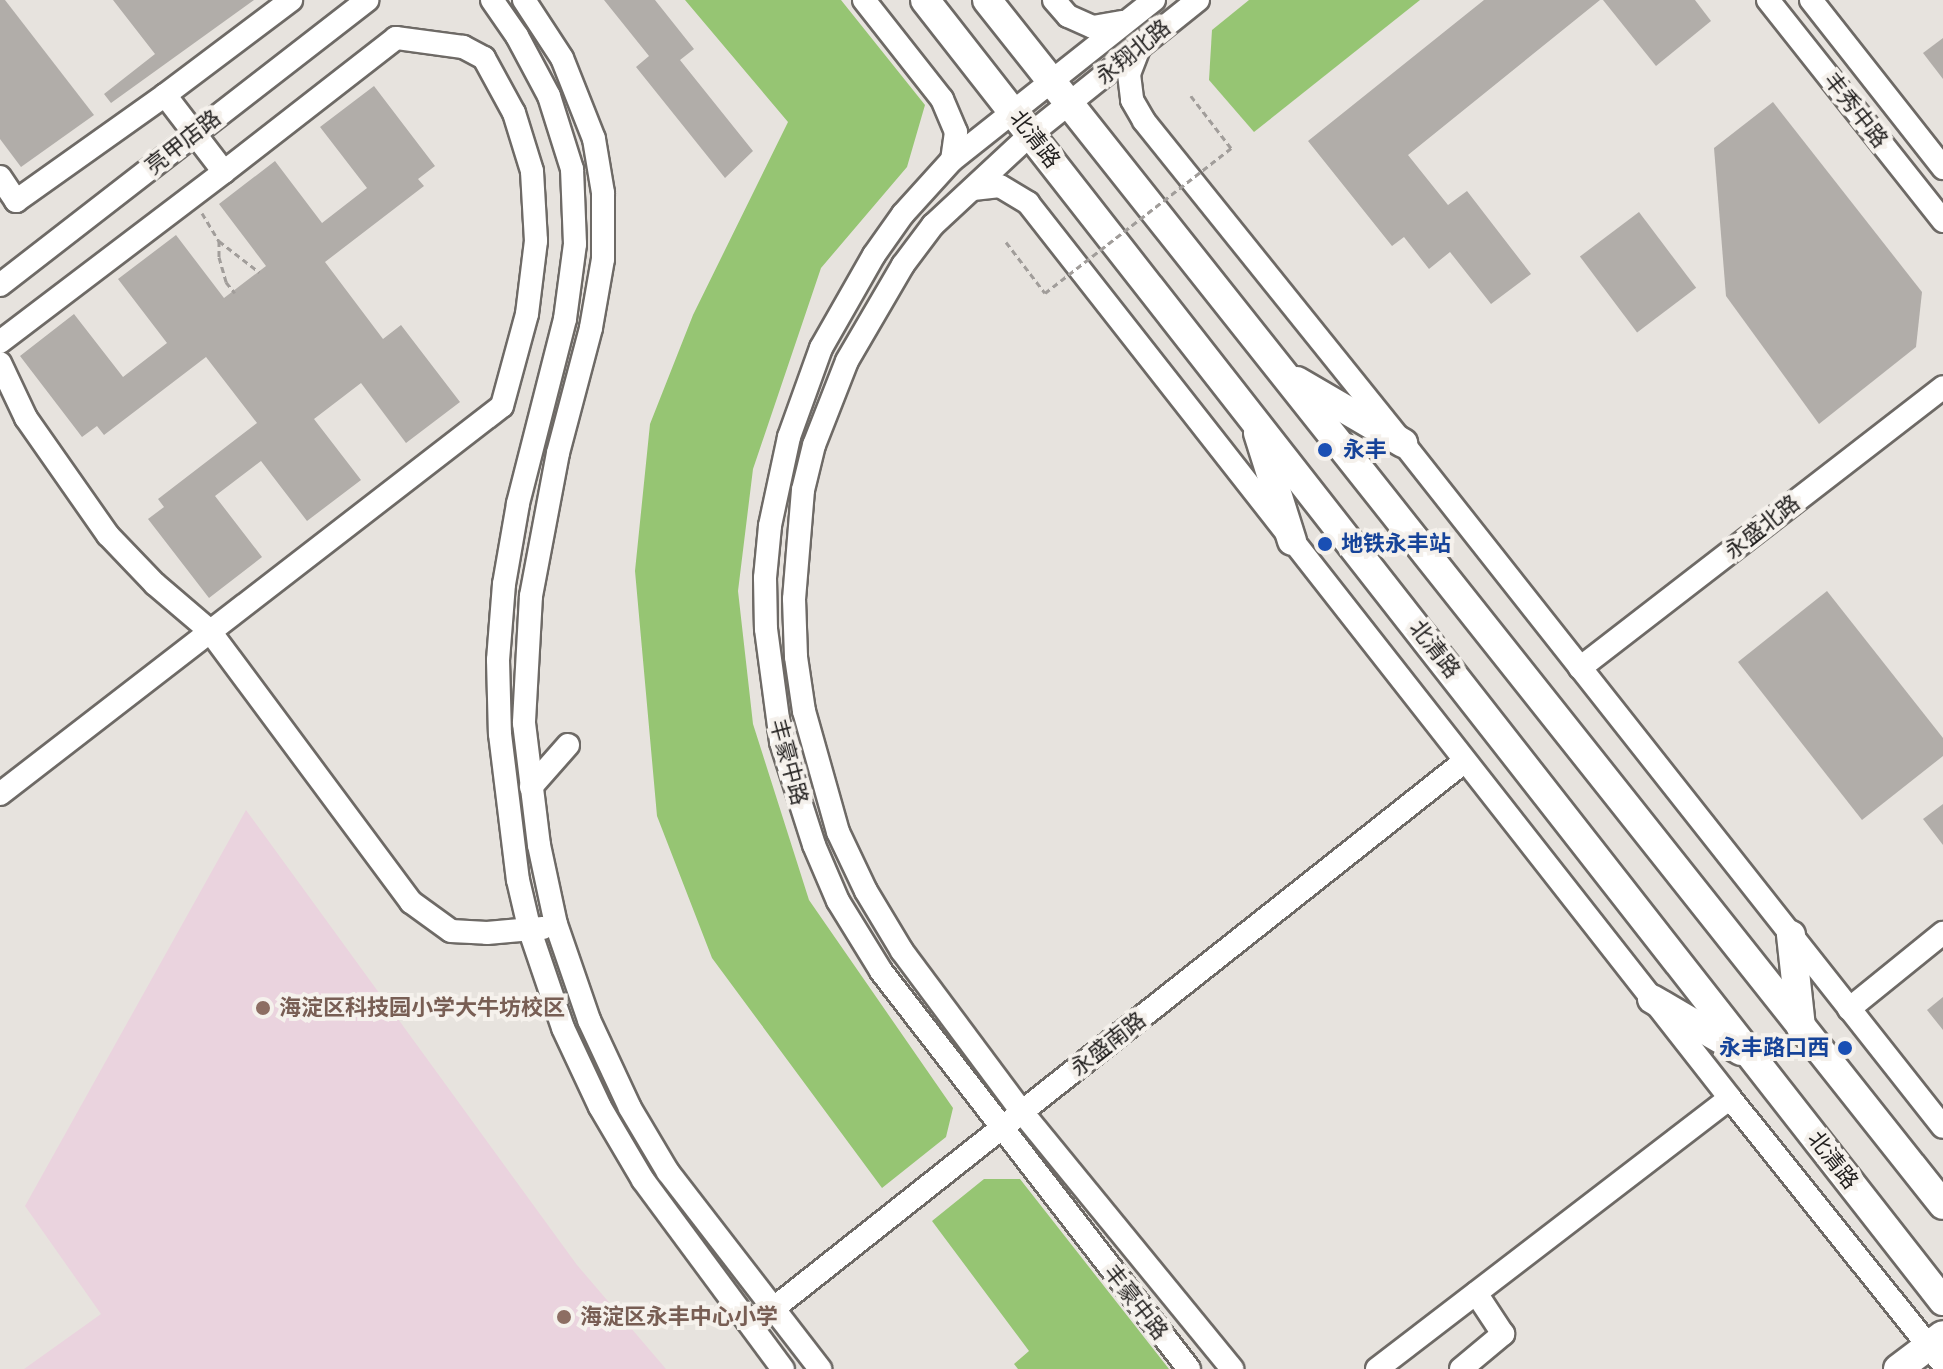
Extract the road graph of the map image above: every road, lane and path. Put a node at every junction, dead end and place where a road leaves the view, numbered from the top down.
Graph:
1 (291, 0) edge
2 (368, 0) edge
3 (492, 0) edge
4 (524, 0) edge
5 (864, 0) edge
6 (925, 0) edge
7 (987, 0) edge
8 (1054, 0) edge
9 (1154, 0) edge
10 (1198, 0) edge
11 (1768, 0) edge
12 (1811, 0) edge
13 (1127, 21) junction
14 (1141, 45) junction
15 (1050, 81) junction
16 (165, 95) junction
17 (1191, 96) dead end
18 (1068, 104) junction
19 (1013, 111) junction
20 (194, 133) junction
21 (1031, 134) junction
22 (952, 160) junction
23 (1943, 168) edge
24 (224, 172) junction
25 (0, 177) edge
26 (973, 189) junction
27 (192, 196) junction
28 (1943, 221) edge
29 (219, 241) junction
30 (1006, 242) dead end
31 (259, 272) dead end
32 (0, 285) edge
33 (235, 293) dead end
34 (0, 342) edge
35 (0, 363) edge
36 (1281, 372) junction
37 (1943, 387) edge
38 (1253, 417) junction
39 (1403, 443) junction
40 (1292, 541) junction
41 (209, 630) junction
42 (1580, 668) junction
43 (568, 745) dead end
44 (1465, 761) junction
45 (531, 787) junction
46 (0, 794) edge
47 (556, 924) junction
48 (530, 931) junction
49 (1943, 933) edge
50 (1791, 935) junction
51 (1652, 999) junction
52 (1849, 1009) junction
53 (1802, 1027) junction
54 (1753, 1058) junction
55 (1730, 1098) junction
56 (1022, 1112) junction
57 (1943, 1127) edge
58 (1001, 1130) junction
59 (1943, 1205) edge
60 (1476, 1293) junction
61 (1943, 1301) edge
62 (773, 1309) junction
63 (751, 1326) junction
64 (1938, 1348) edge
65 (783, 1369) edge
66 (820, 1369) edge
67 (1189, 1369) edge
68 (1232, 1369) edge
69 (1377, 1369) edge
70 (1461, 1369) edge
71 (1898, 1369) edge

1 - 16 street
2 - 20 street, 亮甲店路
3 - 48 street
4 - 45 street
5 - 22 street
6 - 19 main road, 北清路
7 - 15 main road
8 - 13 street
9 - 13 street, 永翔北路
10 - 14 street, 永翔北路
11 - 28 street, 丰秀中路
12 - 23 street, 丰秀中路
13 - 15 street, 永翔北路
14 - 18 street, 永翔北路
14 - 39 street
15 - 18 main road
15 - 19 street, 永翔北路
16 - 20 street
16 - 25 street
17 - 30 path, bridge
18 - 21 street, 永翔北路
18 - 36 main road
19 - 21 main road, 北清路
19 - 22 street, 丰豪中路
20 - 24 street
20 - 32 street, 亮甲店路
21 - 26 street, 丰豪中路
21 - 38 main road, 北清路
22 - 58 street, 丰豪中路
24 - 27 street
24 - 41 street
26 - 40 street, 北清路
26 - 56 street, 丰豪中路
27 - 29 path
27 - 34 street
29 - 31 path
29 - 33 path
35 - 41 street
36 - 39 main road
36 - 53 main road
37 - 42 street, 永盛北路
38 - 40 main road
38 - 54 main road, 北清路
39 - 42 street
40 - 44 street, 北清路
41 - 46 street
41 - 48 street
42 - 50 street
43 - 45 street
44 - 51 street, 北清路
44 - 56 street, 永盛南路
45 - 47 street
47 - 48 street
47 - 62 street
48 - 63 street
49 - 52 street
50 - 52 street
50 - 53 main road
51 - 54 main road
51 - 55 street, 北清路
52 - 57 street
53 - 59 main road
54 - 61 main road, 北清路
55 - 60 street
55 - 64 street, 北清路
56 - 58 street, 永盛南路
56 - 68 street, 丰豪中路
58 - 62 street, 永盛南路
58 - 67 street, 丰豪中路
60 - 69 street
60 - 70 street
62 - 63 street, 永盛南路
62 - 66 street
63 - 65 street
64 - 71 main road

